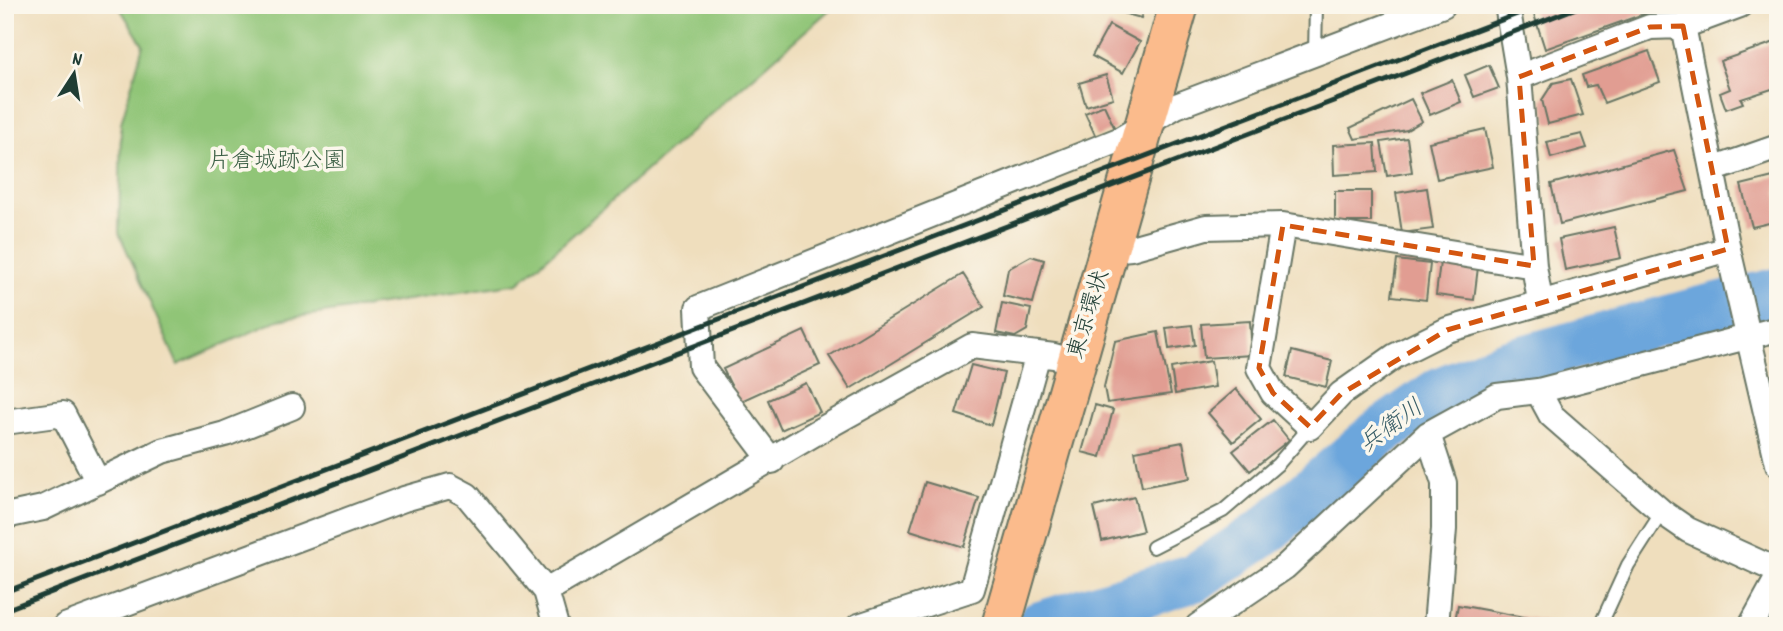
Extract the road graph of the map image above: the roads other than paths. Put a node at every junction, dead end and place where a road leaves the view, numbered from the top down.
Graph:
1 (1179, 5) edge
2 (1315, 5) edge
3 (1443, 5) edge
4 (1507, 5) edge
5 (1740, 5) edge
6 (1683, 26) junction
7 (1315, 55) junction
8 (1519, 78) junction
9 (1146, 125) junction
10 (1778, 147) edge
11 (1712, 170) junction
12 (1283, 225) junction
13 (1110, 250) junction
14 (1730, 256) junction
15 (1534, 266) junction
16 (1540, 302) junction
17 (1746, 328) junction
18 (1778, 329) edge
19 (1038, 354) junction
20 (1075, 362) junction
21 (1538, 391) junction
22 (292, 407) dead end
23 (5, 422) edge
24 (1310, 427) junction
25 (1428, 435) junction
26 (772, 461) junction
27 (1778, 464) edge
28 (98, 482) junction
29 (1662, 512) junction
30 (5, 516) edge
31 (1153, 547) dead end
32 (1778, 571) edge
33 (1778, 577) edge
34 (546, 591) junction
35 (1004, 613) edge
36 (65, 626) edge
37 (556, 626) edge
38 (859, 626) edge
39 (1198, 626) edge
40 (1436, 626) edge
41 (1600, 626) edge
42 (1751, 626) edge

1 - 9 highway, 東京環状
2 - 7 lane
3 - 7 street
4 - 8 street
5 - 6 street
6 - 8 street
6 - 11 street
7 - 9 street
8 - 15 street
9 - 13 highway, 東京環状
9 - 26 street
10 - 11 street
11 - 14 street
12 - 13 street
12 - 15 street
12 - 24 street
13 - 20 highway, 東京環状
14 - 16 street
14 - 17 street
15 - 16 street
16 - 24 street
17 - 18 street
17 - 21 street
17 - 27 street
19 - 20 street
19 - 26 street
19 - 38 street
20 - 35 highway, 東京環状
21 - 25 street
21 - 29 street
22 - 28 street
23 - 28 street
24 - 31 lane
25 - 39 street
25 - 40 street
26 - 34 street
28 - 30 street
29 - 32 street
29 - 41 lane
33 - 42 street
34 - 36 street
34 - 37 street

